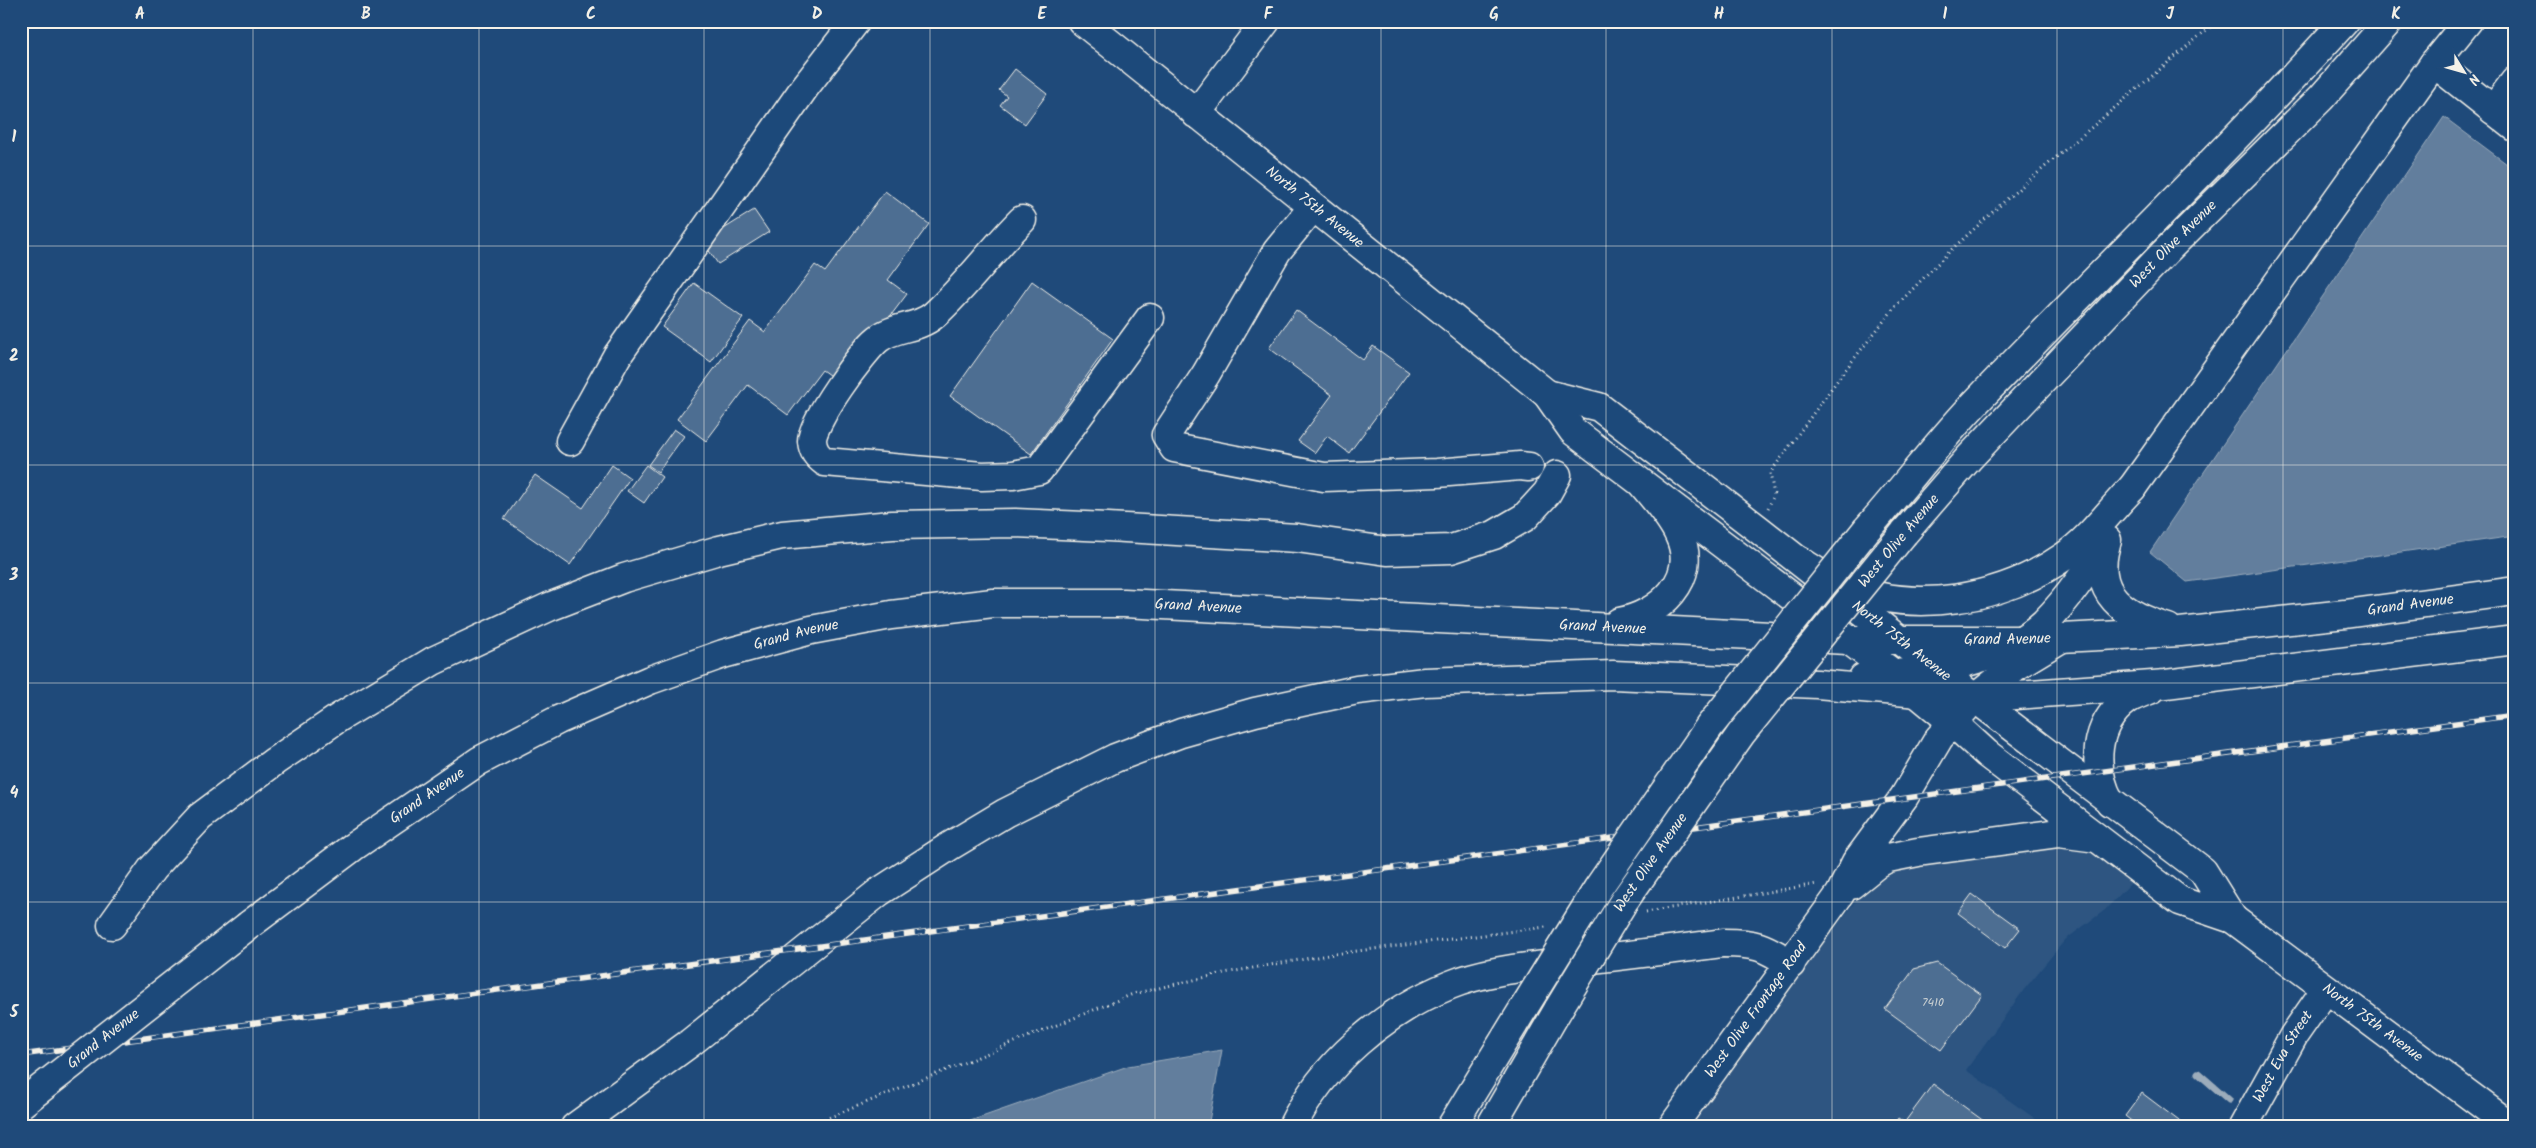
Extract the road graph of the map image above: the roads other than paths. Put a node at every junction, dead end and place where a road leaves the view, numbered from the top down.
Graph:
1 (856, 21) edge
2 (1082, 21) edge
3 (1266, 21) edge
4 (2345, 21) edge
5 (2389, 21) edge
6 (2468, 21) edge
7 (2434, 63) junction
8 (2515, 81) edge
9 (2493, 110) junction
10 (1196, 114) junction
11 (2515, 127) edge
12 (1313, 207) junction
13 (1022, 220) dead end
14 (1150, 318) dead end
15 (1547, 394) junction
16 (570, 440) dead end
17 (1530, 467) dead end
18 (1557, 475) dead end
19 (1643, 485) junction
20 (2132, 488) junction
21 (2107, 540) junction
22 (1800, 561) junction
23 (2515, 591) edge
24 (1587, 628) junction
25 (2180, 632) junction
26 (2065, 636) junction
27 (1848, 640) junction
28 (1900, 640) junction
29 (2021, 640) junction
30 (2515, 640) edge
31 (1935, 668) junction
32 (1894, 674) junction
33 (1816, 684) junction
34 (2166, 684) junction
35 (1920, 695) junction
36 (1975, 698) junction
37 (1952, 722) junction
38 (2110, 802) junction
39 (2099, 839) junction
40 (1833, 888) junction
41 (2233, 919) junction
42 (112, 925) dead end
43 (1791, 964) junction
44 (2326, 989) junction
45 (21, 1104) edge
46 (575, 1127) edge
47 (1292, 1127) edge
48 (1451, 1127) edge
49 (1490, 1127) edge
50 (1672, 1127) edge
51 (2243, 1127) edge
52 (2512, 1127) edge

1 - 16 main road
2 - 10 main road, North 75th Avenue
3 - 10 main road
4 - 48 main road, West Olive Avenue, bridge
5 - 49 main road, West Olive Avenue, bridge
6 - 7 main road
7 - 9 main road
7 - 20 main road
8 - 9 main road
9 - 11 main road
10 - 12 main road, North 75th Avenue
12 - 15 main road, North 75th Avenue
12 - 17 main road
13 - 14 main road
15 - 19 main road, North 75th Avenue
15 - 22 main road, North 75th Avenue
18 - 42 main road
19 - 24 main road
19 - 27 main road, North 75th Avenue
20 - 21 main road
20 - 22 main road
21 - 25 main road
21 - 29 main road
22 - 28 main road, North 75th Avenue
23 - 25 main road, Grand Avenue
24 - 27 main road, Grand Avenue
24 - 45 main road, Grand Avenue, bridge
25 - 26 main road, Grand Avenue
26 - 29 main road, Grand Avenue
26 - 36 main road
27 - 28 main road, Grand Avenue
27 - 32 main road, North 75th Avenue
28 - 29 main road, Grand Avenue
28 - 31 main road, North 75th Avenue
29 - 31 main road
30 - 34 main road
31 - 32 main road
31 - 36 main road, North 75th Avenue
32 - 33 main road
32 - 35 main road, North 75th Avenue
33 - 35 main road
33 - 46 main road
34 - 36 main road
34 - 38 main road
35 - 36 main road
35 - 37 main road, North 75th Avenue
36 - 37 main road
36 - 38 main road, North 75th Avenue
37 - 39 main road, North 75th Avenue
37 - 40 main road
38 - 41 main road, North 75th Avenue
39 - 40 main road
39 - 41 main road, North 75th Avenue
40 - 43 main road, West Olive Frontage Road
41 - 44 main road, North 75th Avenue
43 - 47 main road
43 - 50 main road, West Olive Frontage Road
44 - 51 main road, West Eva Street
44 - 52 main road, North 75th Avenue

